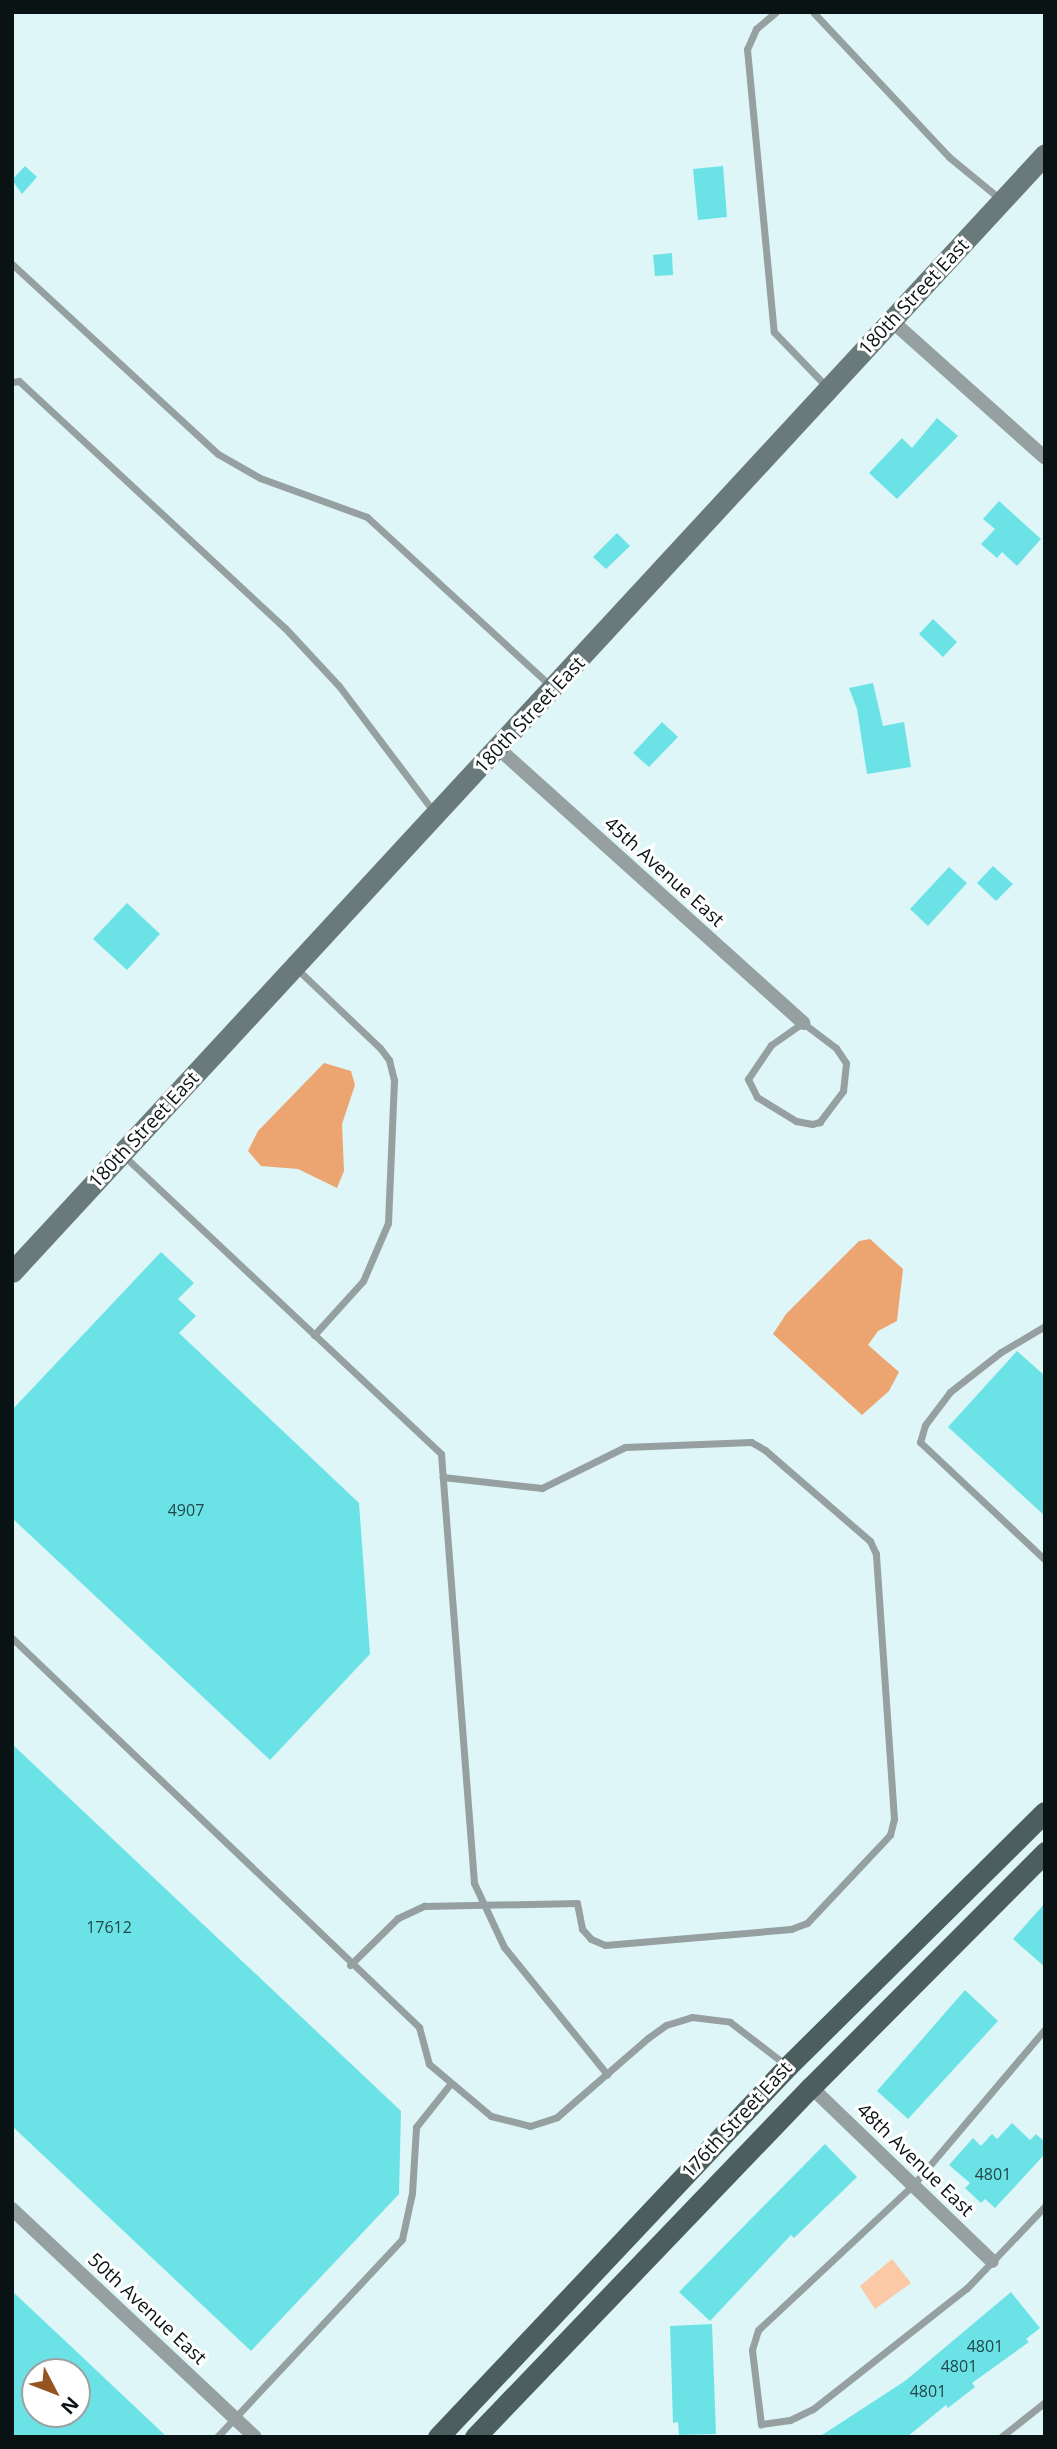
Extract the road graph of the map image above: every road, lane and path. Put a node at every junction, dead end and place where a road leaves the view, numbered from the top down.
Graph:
1 (776, 12) edge
2 (813, 12) edge
3 (1045, 155) edge
4 (1002, 201) junction
5 (12, 264) edge
6 (892, 321) junction
7 (12, 382) edge
8 (830, 389) junction
9 (1045, 458) edge
10 (554, 689) junction
11 (498, 748) junction
12 (437, 815) junction
13 (295, 968) junction
14 (803, 1023) junction
15 (122, 1154) junction
16 (12, 1272) edge
17 (1045, 1326) edge
18 (314, 1335) junction
19 (443, 1478) junction
20 (1045, 1560) edge
21 (12, 1638) edge
22 (1045, 1812) edge
23 (1045, 1853) edge
24 (968, 1891) junction
25 (480, 1901) junction
26 (350, 1965) junction
27 (1045, 2029) edge
28 (838, 2060) junction
29 (788, 2066) junction
30 (607, 2074) junction
31 (451, 2083) junction
32 (811, 2087) junction
33 (913, 2185) junction
34 (1045, 2206) edge
35 (12, 2209) edge
36 (992, 2262) junction
37 (1045, 2402) edge
38 (234, 2417) junction
39 (218, 2437) edge
40 (255, 2437) edge
41 (438, 2437) edge
42 (475, 2437) edge
43 (1000, 2437) edge

1 - 8 lane
2 - 4 lane
3 - 4 street, 180th Street East
4 - 6 street, 180th Street East
5 - 10 lane
6 - 8 street, 180th Street East
6 - 9 street
7 - 12 lane
8 - 10 street, 180th Street East
10 - 11 street, 180th Street East
11 - 12 street, 180th Street East
11 - 14 street, 45th Avenue East
12 - 13 street, 180th Street East
13 - 15 street, 180th Street East
13 - 18 lane
14 - 14 lane
15 - 16 street, 180th Street East
15 - 18 lane
17 - 20 lane
18 - 19 lane
19 - 25 lane
19 - 25 lane
21 - 26 lane
22 - 24 main road, 176th Street East
23 - 28 main road, 176th Street East
24 - 28 main road
24 - 29 main road, 176th Street East
25 - 26 lane
25 - 30 lane
26 - 31 lane
27 - 33 lane
28 - 32 main road, 176th Street East
29 - 30 lane
29 - 41 main road, 176th Street East
30 - 31 lane
31 - 38 lane
32 - 33 street, 48th Avenue East
32 - 42 main road, 176th Street East
33 - 36 street, 48th Avenue East
33 - 36 lane
34 - 36 lane
35 - 38 street, 50th Avenue East
37 - 43 lane
38 - 39 lane
38 - 40 street, 50th Avenue East

